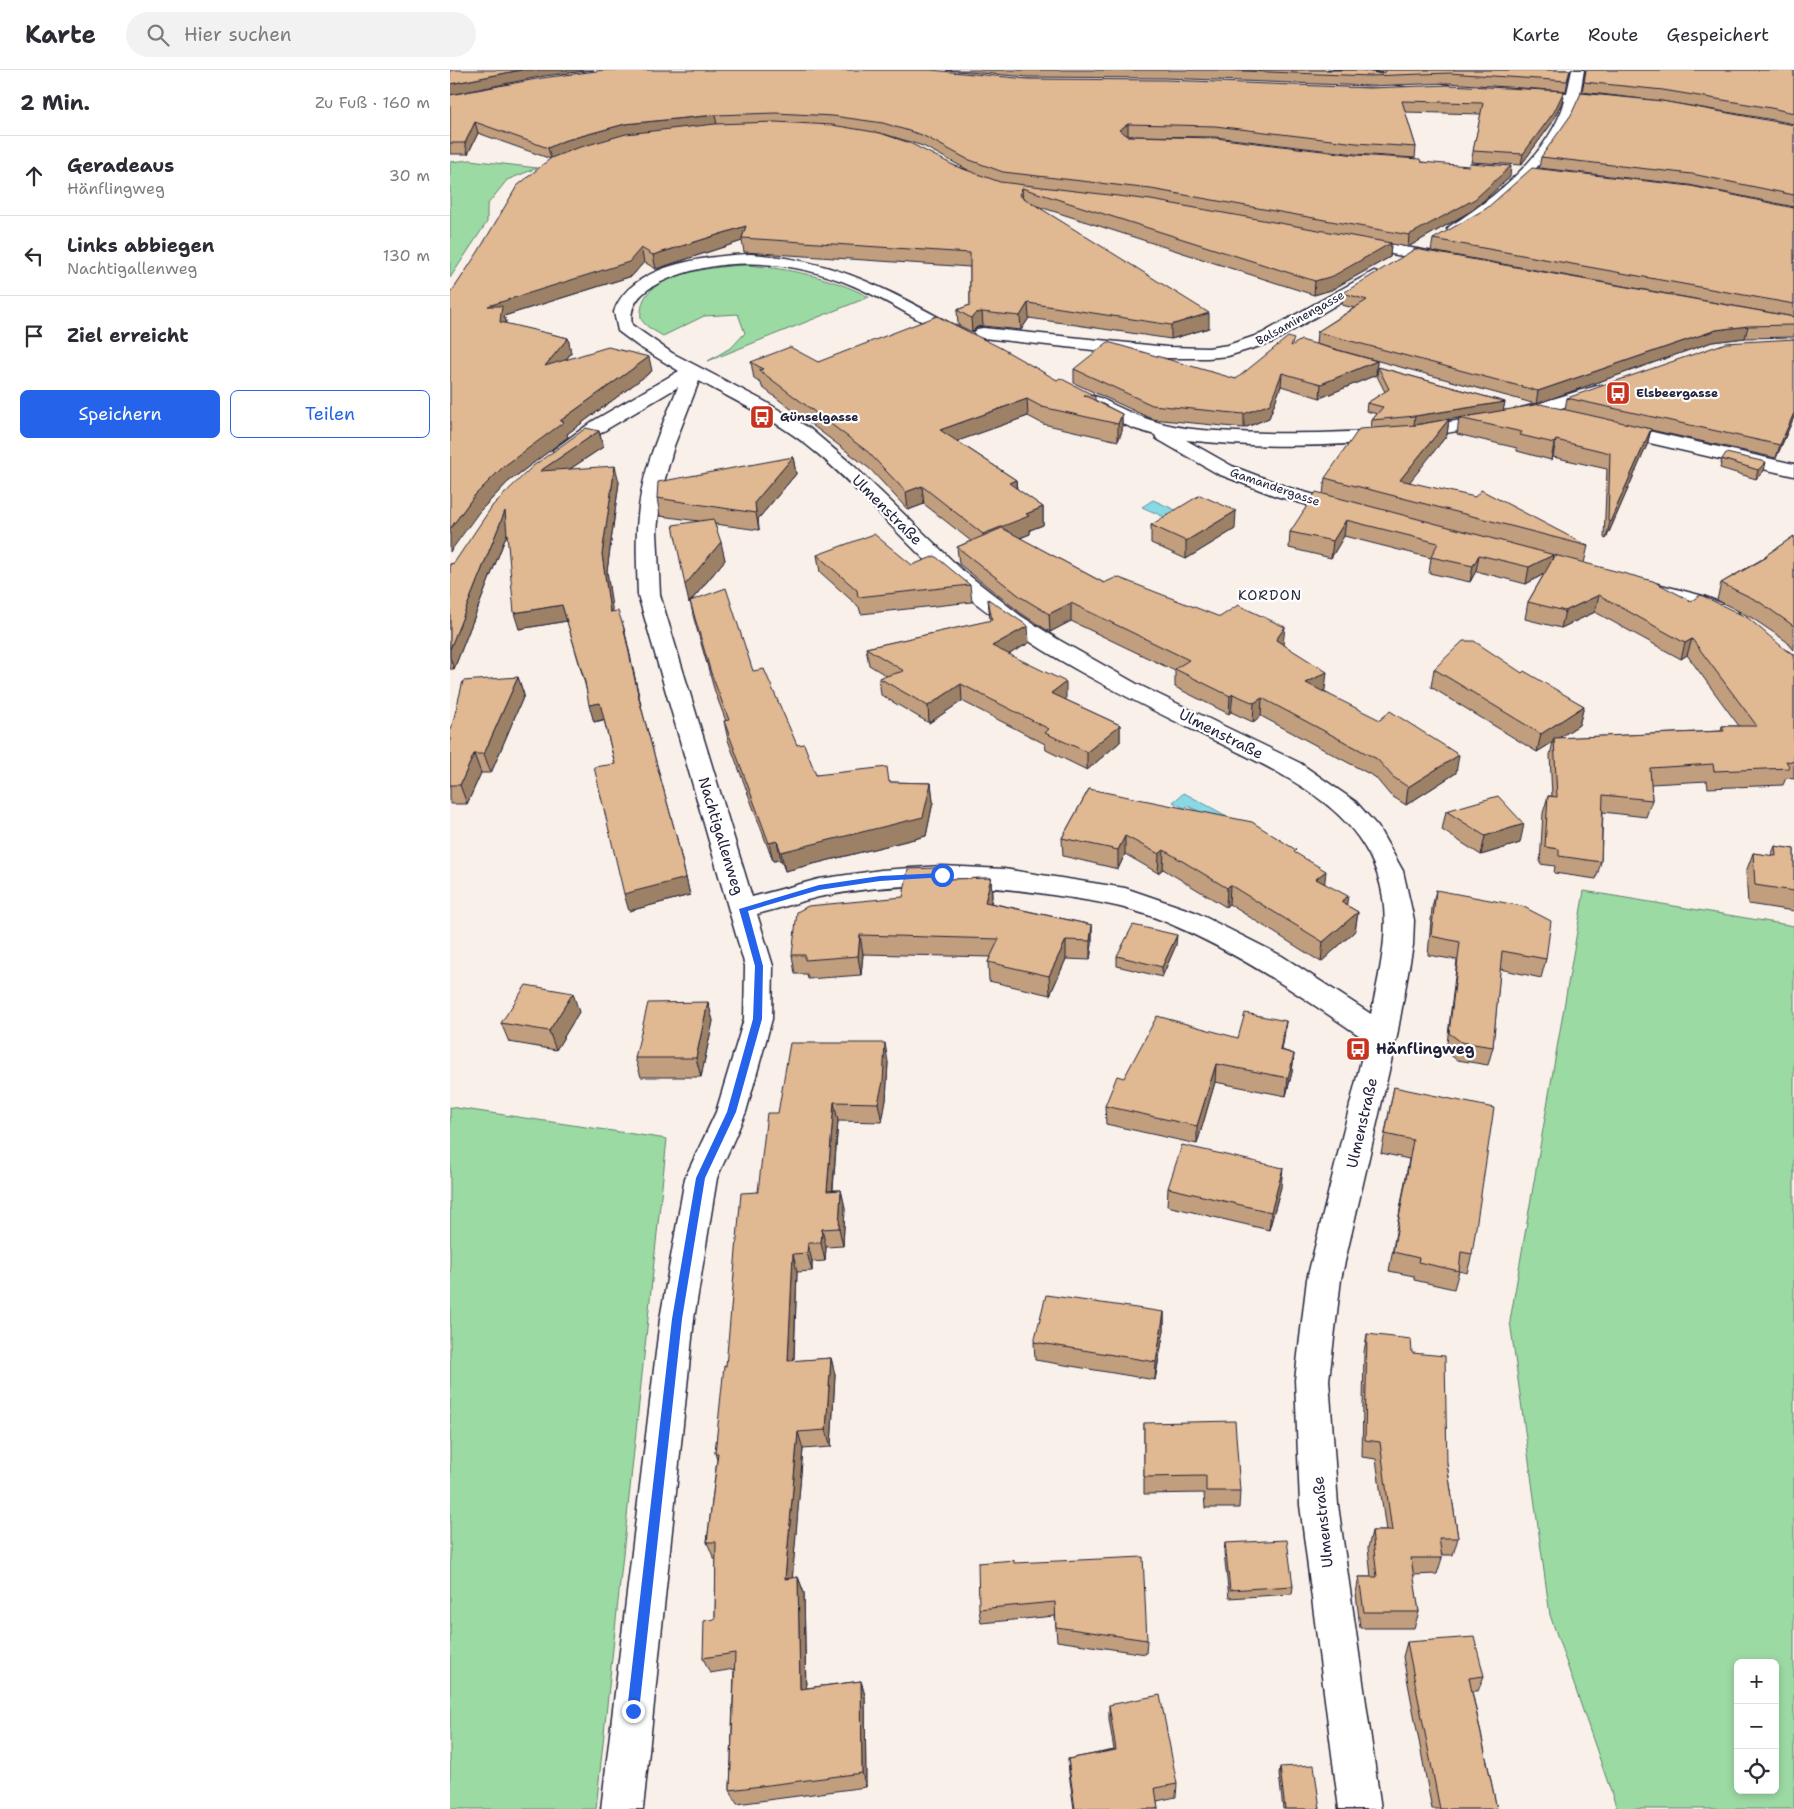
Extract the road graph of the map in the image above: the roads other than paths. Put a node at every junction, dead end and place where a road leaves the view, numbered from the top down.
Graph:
1 (1334, 70) edge
2 (1578, 70) edge
3 (1379, 92) edge
4 (1515, 93) edge
5 (1573, 97) junction
6 (1628, 101) edge
7 (1507, 170) edge
8 (1526, 172) junction
9 (1545, 174) edge
10 (1335, 240) edge
11 (1413, 254) junction
12 (1462, 262) edge
13 (983, 333) dead end
14 (1267, 338) junction
15 (1286, 343) edge
16 (1003, 357) edge
17 (694, 370) junction
18 (1618, 384) edge
19 (1071, 391) edge
20 (1499, 401) edge
21 (1537, 412) junction
22 (1575, 420) edge
23 (1594, 424) edge
24 (1154, 429) junction
25 (548, 462) edge
26 (1794, 470) edge
27 (1364, 514) edge
28 (1631, 583) edge
29 (1746, 623) edge
30 (743, 909) junction
31 (1382, 1036) junction
32 (622, 1809) edge
33 (1360, 1809) edge

1 - 3 street
2 - 5 street, Balsaminengasse
4 - 5 street
5 - 6 street
5 - 8 street, Balsaminengasse
7 - 8 street
8 - 9 street
8 - 11 street, Balsaminengasse
10 - 11 street
11 - 12 street
11 - 14 street, Balsaminengasse
13 - 14 street, Balsaminengasse
14 - 15 street
16 - 17 street, Ulmenstraße
17 - 25 street
17 - 30 street, Nachtigallenweg
17 - 31 street, Ulmenstraße
18 - 21 street
19 - 24 street
20 - 21 street
21 - 22 street
21 - 24 street
23 - 26 street
24 - 27 street, Gamandergasse
28 - 29 street
30 - 31 street
30 - 32 street, Nachtigallenweg
31 - 33 street, Ulmenstraße

